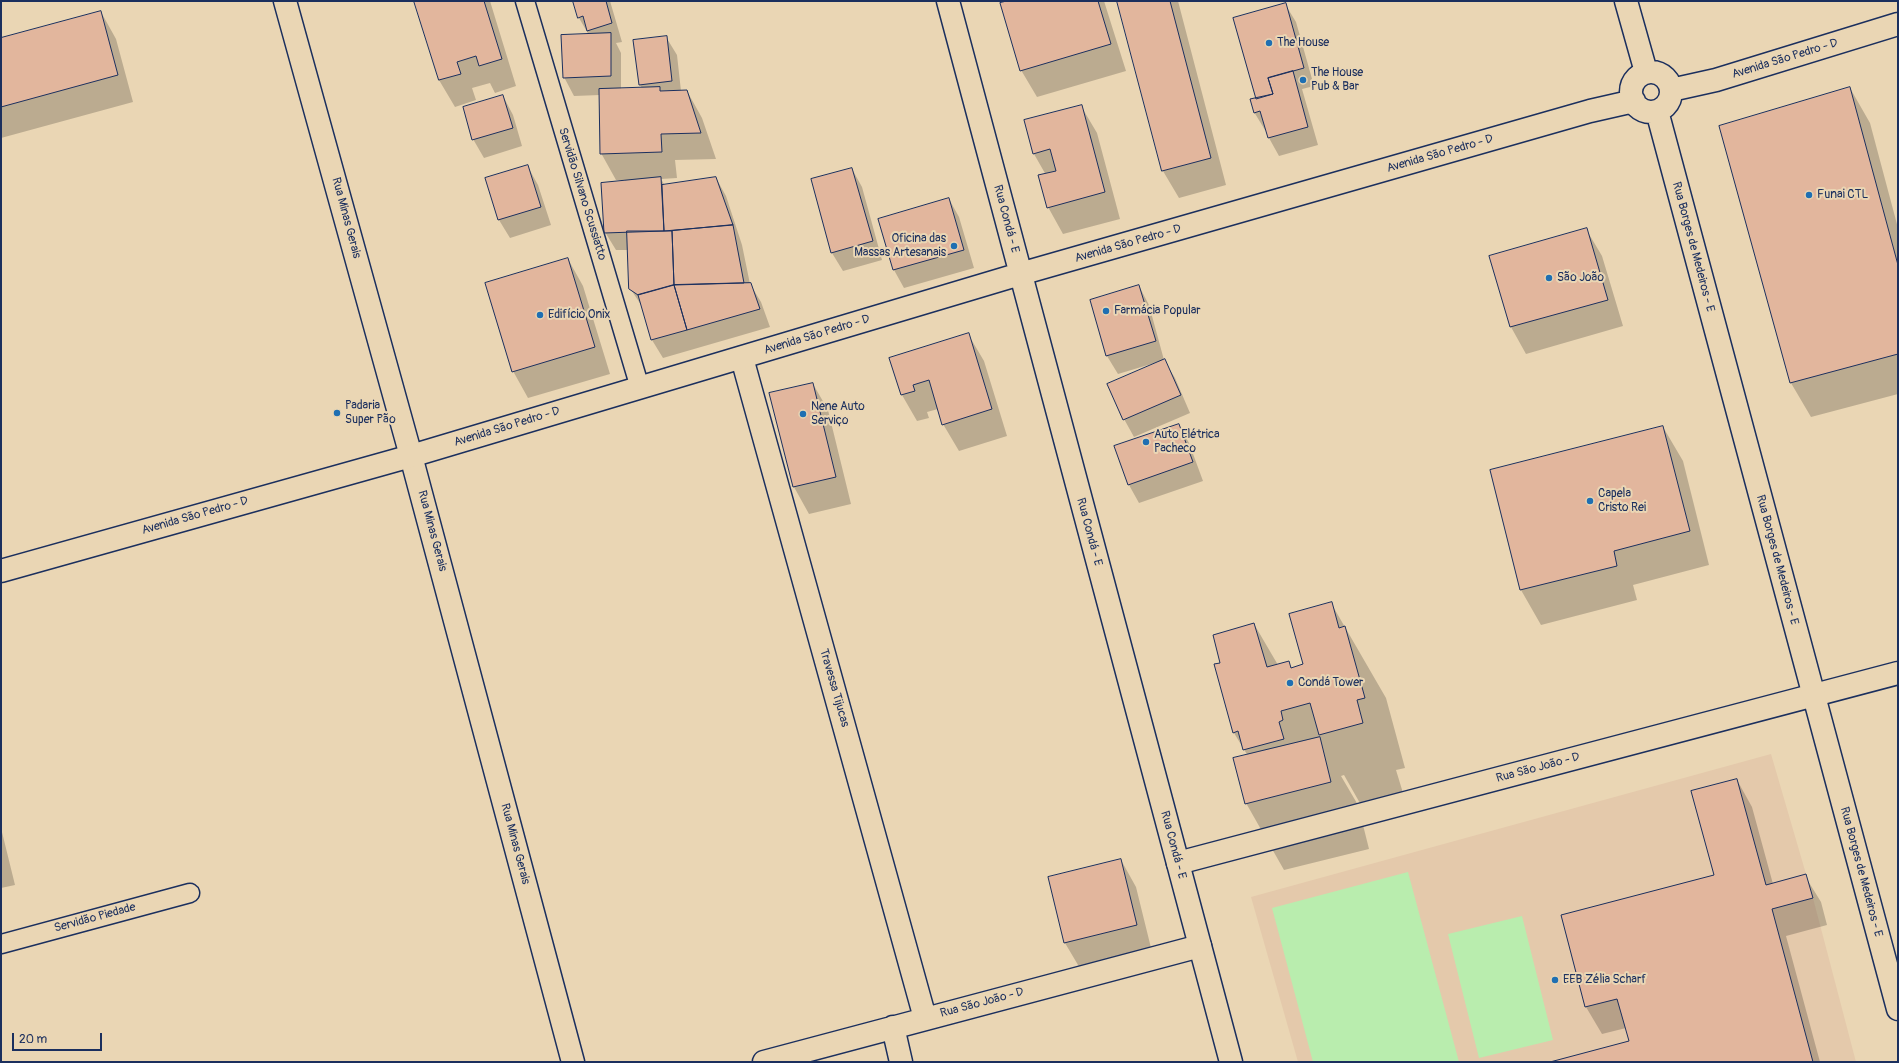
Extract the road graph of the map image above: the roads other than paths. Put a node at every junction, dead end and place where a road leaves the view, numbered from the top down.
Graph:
1 (286, 1) edge
2 (525, 1) edge
3 (948, 1) edge
4 (1626, 1) edge
5 (1898, 24) edge
6 (1646, 72) junction
7 (1671, 90) junction
8 (1634, 101) junction
9 (1656, 111) junction
10 (1020, 274) junction
11 (742, 358) junction
12 (640, 388) junction
13 (412, 456) junction
14 (1, 571) edge
15 (1898, 672) edge
16 (1814, 695) junction
17 (1178, 863) junction
18 (190, 893) dead end
19 (1, 944) edge
20 (1200, 946) junction
21 (1898, 1008) edge
22 (926, 1018) junction
23 (892, 1028) junction
24 (573, 1062) edge
25 (764, 1062) edge
26 (901, 1062) edge
27 (1231, 1062) edge

1 - 13 street, Rua Minas Gerais
2 - 12 lane, Servidão Silvano Scussiatto
3 - 10 street, Rua Condá - E
4 - 6 street
5 - 7 street, Avenida São Pedro - D
6 - 7 street
6 - 8 street
7 - 9 street
8 - 9 street
8 - 10 street, Avenida São Pedro - D
9 - 16 street, Rua Borges de Medeiros - E
10 - 11 street, Avenida São Pedro - D
10 - 17 street, Rua Condá - E
11 - 12 street, Avenida São Pedro - D
11 - 22 street, Travessa Tijucas
12 - 13 street, Avenida São Pedro - D
13 - 14 street, Avenida São Pedro - D
13 - 24 street, Rua Minas Gerais
15 - 16 street, Rua São João - D
16 - 17 street, Rua São João - D
16 - 21 street, Rua Borges de Medeiros - E
17 - 20 street, Rua Condá - E
18 - 19 lane, Servidão Piedade
20 - 22 street, Rua São João - D
20 - 27 street, Rua Condá - E
22 - 23 street, Rua São João - D
23 - 25 street, Rua São João - D
23 - 26 street

